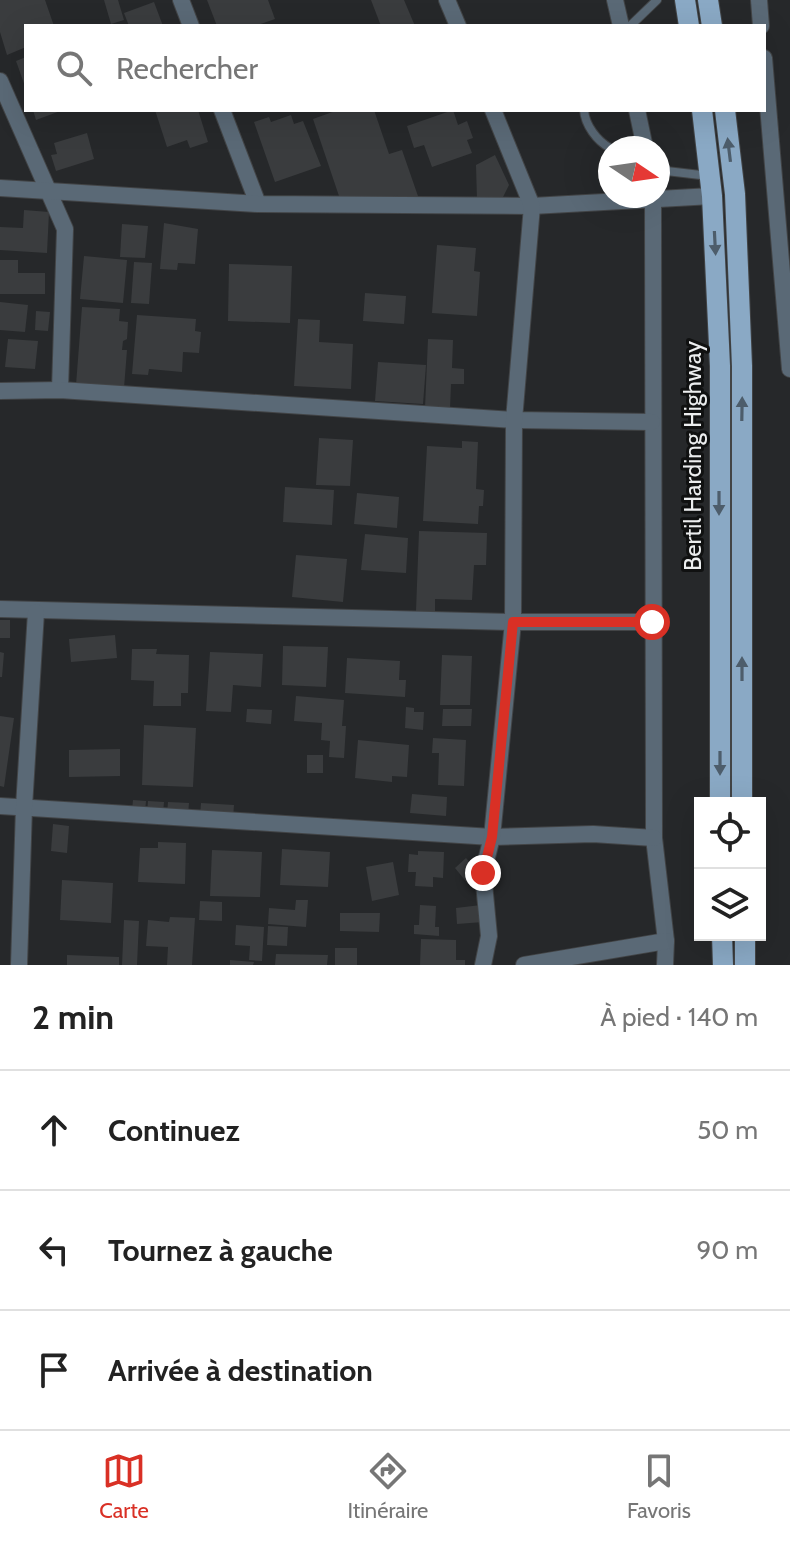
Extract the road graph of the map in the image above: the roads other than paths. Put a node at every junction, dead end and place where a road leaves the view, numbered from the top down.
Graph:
1 (181, 0) edge
2 (447, 0) edge
3 (615, 0) edge
4 (657, 0) edge
5 (685, 0) edge
6 (708, 0) edge
7 (759, 0) edge
8 (190, 24) edge
9 (457, 24) edge
10 (621, 24) edge
11 (632, 24) edge
12 (689, 24) edge
13 (712, 24) edge
14 (761, 24) edge
15 (0, 81) edge
16 (766, 82) edge
17 (223, 112) edge
18 (494, 112) edge
19 (584, 112) edge
20 (637, 112) edge
21 (702, 112) edge
22 (725, 112) edge
23 (642, 136) edge
24 (598, 138) edge
25 (670, 174) edge
26 (711, 186) junction
27 (0, 188) edge
28 (48, 190) junction
29 (670, 194) edge
30 (598, 202) edge
31 (258, 204) junction
32 (532, 206) junction
33 (653, 208) edge
34 (790, 369) edge
35 (60, 390) junction
36 (0, 391) edge
37 (514, 420) junction
38 (652, 422) junction
39 (0, 609) edge
40 (36, 612) junction
41 (513, 622) junction
42 (652, 622) junction
43 (720, 797) edge
44 (742, 797) edge
45 (0, 806) edge
46 (24, 807) junction
47 (492, 837) junction
48 (654, 838) junction
49 (666, 941) junction
50 (722, 941) edge
51 (745, 941) edge
52 (19, 965) edge
53 (483, 965) edge
54 (524, 965) edge
55 (665, 965) edge
56 (723, 965) edge
57 (745, 965) edge

1 - 8 street
2 - 9 street
3 - 10 street
4 - 11 lane
5 - 12 main road
6 - 13 main road
7 - 14 street
15 - 28 street
16 - 34 street
17 - 31 street
18 - 32 street
19 - 24 lane
20 - 23 street
21 - 26 main road, Bertil Harding Highway
44 -> 22 main road, Bertil Harding Highway
25 - 26 lane
26 - 29 street
26 -> 43 main road, Bertil Harding Highway
27 - 28 street
28 - 31 street
28 - 35 street
30 - 32 street
31 - 32 street
32 - 37 street
33 - 38 street
35 - 36 street
35 - 37 street
37 - 38 street
37 - 41 street
38 - 42 street
39 - 40 street
40 - 41 street
40 - 46 street
41 - 42 street
41 - 47 street
42 - 48 street
45 - 46 street
46 - 47 street
46 - 52 street
47 - 48 street
47 - 53 street
48 - 49 street
49 - 54 street
49 - 55 street
50 - 56 main road
51 - 57 main road

